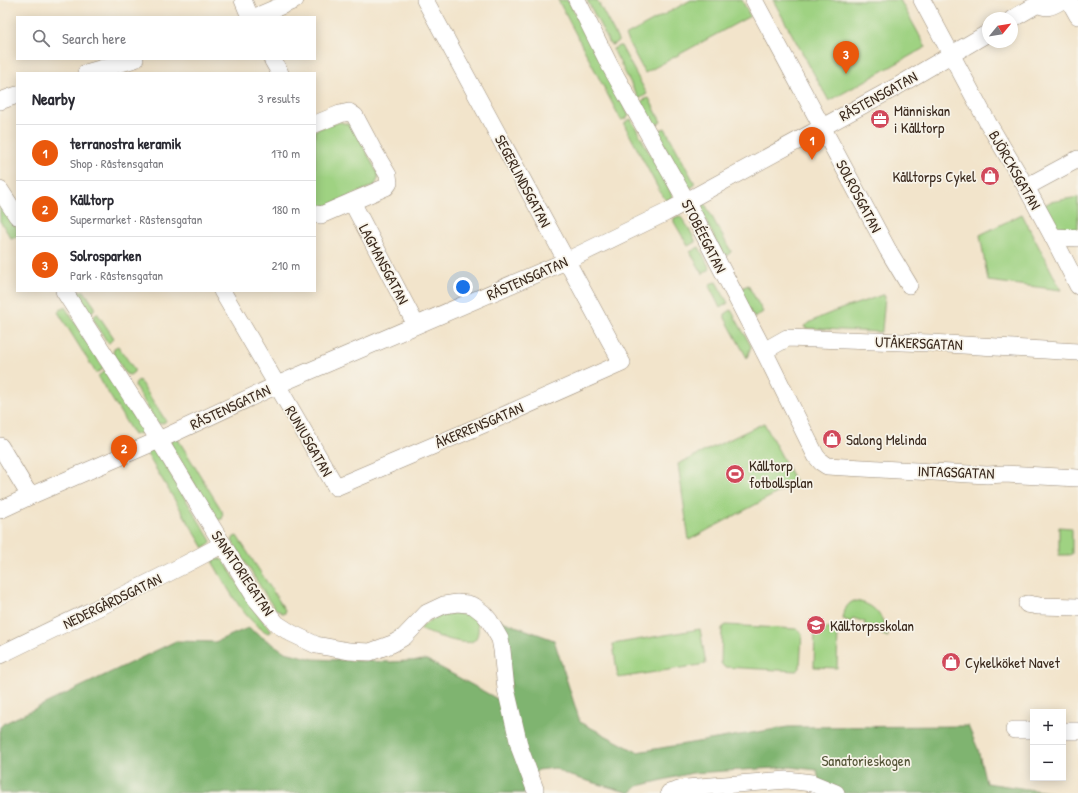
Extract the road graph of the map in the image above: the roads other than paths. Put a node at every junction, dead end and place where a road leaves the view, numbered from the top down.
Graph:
1 (242, 0) edge
2 (295, 0) edge
3 (425, 0) edge
4 (577, 0) edge
5 (754, 0) edge
6 (922, 0) edge
7 (1062, 0) edge
8 (1069, 0) edge
9 (250, 16) edge
10 (257, 16) edge
11 (1018, 16) edge
12 (1078, 16) edge
13 (982, 36) edge
14 (951, 54) junction
15 (132, 60) edge
16 (273, 60) edge
17 (90, 72) edge
18 (279, 72) edge
19 (16, 95) edge
20 (0, 101) edge
21 (316, 124) edge
22 (822, 127) junction
23 (1078, 159) edge
24 (1026, 187) junction
25 (0, 190) edge
26 (352, 202) junction
27 (686, 202) junction
28 (16, 214) edge
29 (316, 214) edge
30 (1053, 237) junction
31 (1078, 238) edge
32 (566, 261) junction
33 (909, 285) dead end
34 (1078, 286) edge
35 (65, 292) edge
36 (223, 292) edge
37 (416, 325) junction
38 (764, 351) junction
39 (1078, 352) edge
40 (622, 362) joint
41 (278, 385) junction
42 (159, 440) junction
43 (0, 446) edge
44 (834, 466) joint
45 (1078, 478) edge
46 (336, 487) joint
47 (30, 496) junction
48 (0, 510) edge
49 (223, 544) junction
50 (1078, 607) edge
51 (1034, 610) dead end
52 (0, 655) edge
53 (1014, 730) dead end
54 (1030, 730) edge
55 (1066, 731) edge
56 (1078, 731) edge
57 (536, 789) dead end
58 (669, 793) edge
59 (836, 793) edge

1 - 9 street
2 - 10 street
3 - 32 street, SEGERLINDSGATAN
4 - 27 street, STOBÉEGATAN
5 - 22 street, SOLROSGATAN
6 - 14 street, BJÖRCKSGATAN
7 - 11 street
8 - 12 street
13 - 14 street
14 - 22 street, RÅSTENSGATAN
14 - 24 street, BJÖRCKSGATAN
15 - 17 street
16 - 18 street
19 - 20 street
21 - 26 street
22 - 27 street, RÅSTENSGATAN
22 - 33 street, SOLROSGATAN
23 - 24 street
24 - 30 street, BJÖRCKSGATAN
25 - 28 street
26 - 29 street
26 - 37 street, LAGMANSGATAN
27 - 32 street, RÅSTENSGATAN
27 - 38 street, STOBÉEGATAN
30 - 31 street
30 - 34 street, BJÖRCKSGATAN
32 - 37 street, RÅSTENSGATAN
32 - 40 street, SEGERLINDSGATAN
35 - 42 street, SANATORIEGATAN
36 - 41 street, RUNIUSGATAN
37 - 41 street, RÅSTENSGATAN
38 - 39 street, UTÅKERSGATAN
38 - 44 street, STOBÉEGATAN
40 - 46 street, ÅKERRENSGATAN
41 - 42 street, RÅSTENSGATAN
41 - 46 street, RUNIUSGATAN
42 - 47 street, RÅSTENSGATAN
42 - 49 street, SANATORIEGATAN
43 - 47 street
44 - 45 street, INTAGSGATAN
47 - 48 street, RÅSTENSGATAN
49 - 52 street, NEDERGÅRDSGATAN
49 - 57 street, SANATORIEGATAN
50 - 51 street
53 - 54 street
55 - 56 street
58 - 59 street

